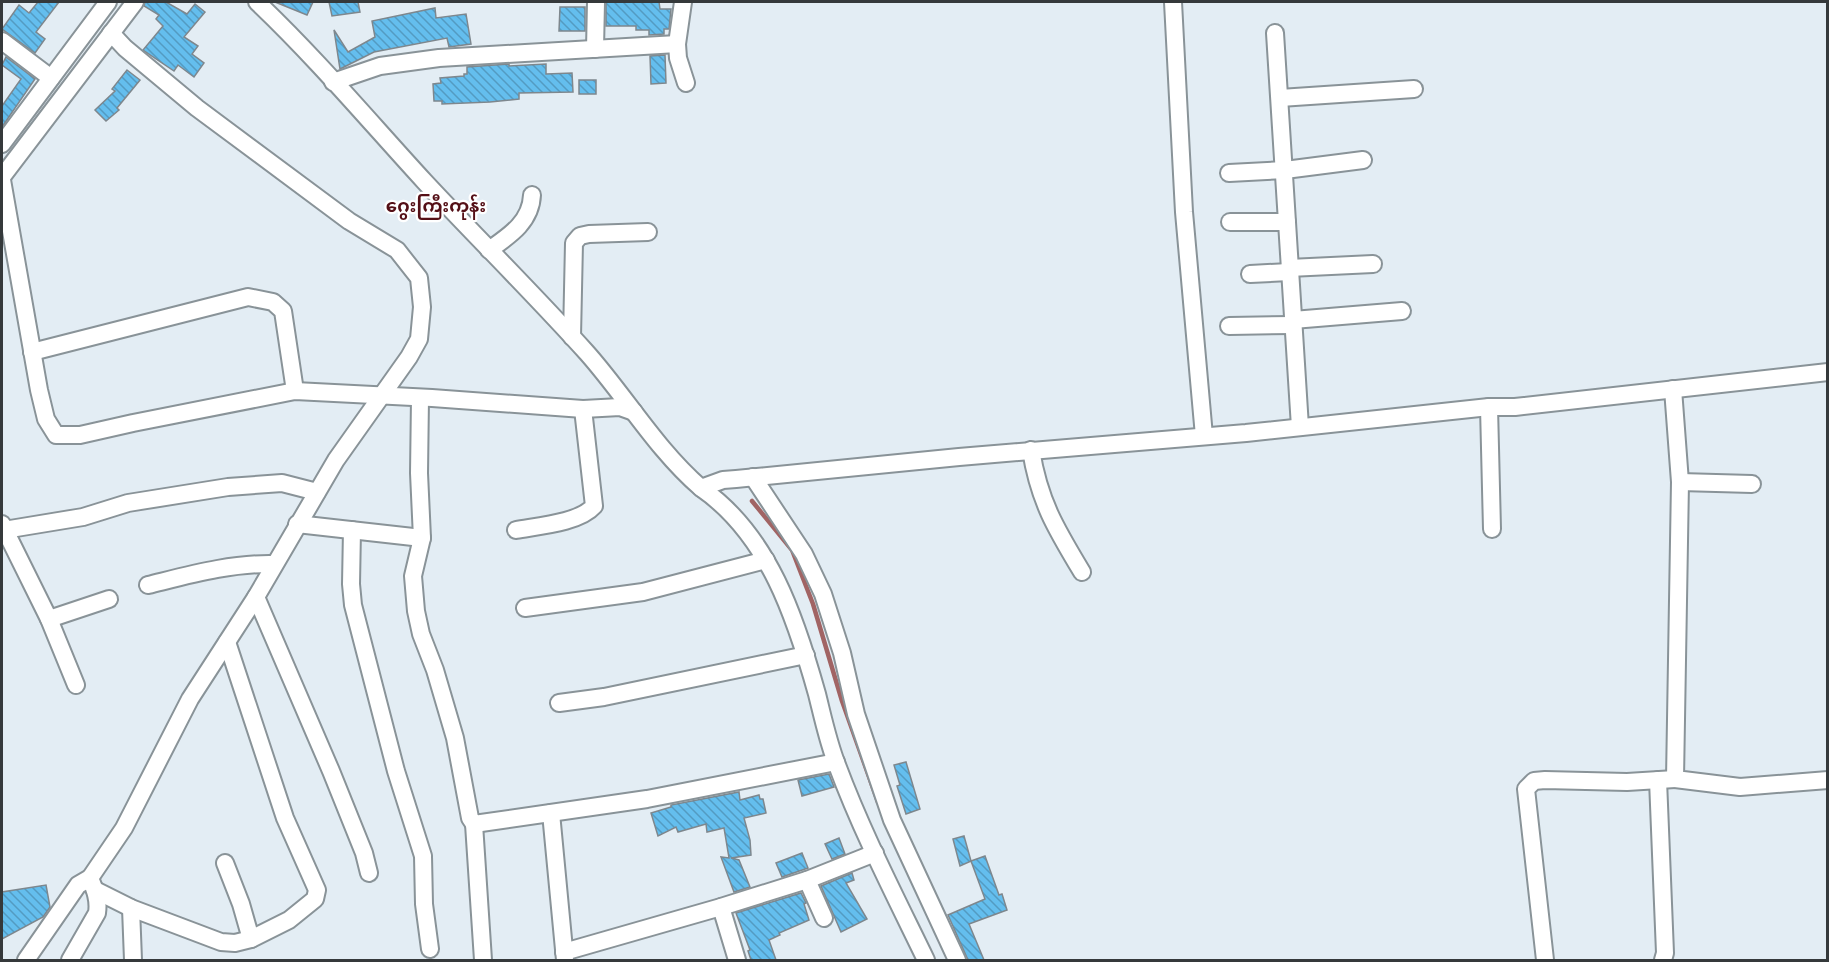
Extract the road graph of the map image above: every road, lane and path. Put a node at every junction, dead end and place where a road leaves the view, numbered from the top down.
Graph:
1 (108, 2) edge
2 (135, 2) edge
3 (257, 2) edge
4 (596, 2) edge
5 (683, 2) edge
6 (1173, 2) edge
7 (111, 33) junction
8 (1275, 33) dead end
9 (2, 41) edge
10 (677, 44) junction
11 (595, 49) junction
12 (51, 78) junction
13 (333, 82) junction
14 (686, 83) dead end
15 (1414, 89) dead end
16 (1280, 98) junction
17 (2, 144) edge
18 (1363, 160) dead end
19 (1285, 170) junction
20 (1229, 173) dead end
21 (2, 179) edge
22 (532, 195) dead end
23 (1230, 222) dead end
24 (1287, 222) junction
25 (648, 232) dead end
26 (489, 250) junction
27 (1373, 264) dead end
28 (1289, 270) junction
29 (1250, 274) dead end
30 (1402, 311) dead end
31 (1293, 322) junction
32 (1229, 326) dead end
33 (572, 337) junction
34 (32, 352) junction
35 (1827, 372) edge
36 (1673, 389) junction
37 (295, 391) junction
38 (381, 397) junction
39 (420, 398) junction
40 (1489, 407) junction
41 (583, 409) junction
42 (634, 412) junction
43 (1300, 428) junction
44 (1204, 436) junction
45 (1030, 450) junction
46 (753, 477) junction
47 (1680, 483) junction
48 (1752, 484) dead end
49 (701, 488) junction
50 (317, 492) junction
51 (297, 524) junction
52 (3, 527) edge
53 (1492, 529) dead end
54 (352, 530) junction
55 (516, 530) dead end
56 (422, 538) junction
57 (766, 560) junction
58 (274, 564) junction
59 (1082, 572) dead end
60 (147, 585) dead end
61 (256, 597) junction
62 (109, 599) dead end
63 (525, 608) dead end
64 (49, 619) junction
65 (227, 642) junction
66 (806, 655) junction
67 (76, 685) dead end
68 (559, 704) dead end
69 (836, 762) junction
70 (1676, 779) junction
71 (1658, 780) junction
72 (1827, 780) edge
73 (551, 813) junction
74 (474, 824) junction
75 (875, 853) junction
76 (225, 863) dead end
77 (369, 873) dead end
78 (807, 880) junction
79 (93, 884) junction
80 (722, 907) junction
81 (131, 908) junction
82 (824, 918) dead end
83 (251, 939) junction
84 (430, 949) dead end
85 (564, 956) edge
86 (26, 960) edge
87 (70, 960) edge
88 (133, 960) edge
89 (483, 960) edge
90 (737, 960) edge
91 (926, 960) edge
92 (957, 960) edge
93 (1545, 960) edge
94 (1663, 960) edge

1 - 12 street
2 - 7 street
3 - 13 street
4 - 11 street
5 - 10 street
6 - 44 street
7 - 21 street
7 - 38 street
8 - 16 street
9 - 12 street
10 - 11 street
10 - 14 street
11 - 13 street
12 - 17 street
13 - 26 street
15 - 16 street
16 - 19 street
18 - 19 street
19 - 20 street
19 - 24 street
21 - 34 street
22 - 26 street
23 - 24 street
24 - 28 street
25 - 33 street
26 - 33 street
27 - 28 street
28 - 29 street
28 - 31 street
30 - 31 street
31 - 32 street
31 - 43 street
33 - 42 street
34 - 37 street
34 - 37 street
35 - 36 street
36 - 40 street
36 - 47 street
37 - 38 street
38 - 39 street
38 - 50 street
39 - 41 street
39 - 56 street
40 - 43 street
40 - 53 street
41 - 42 street
41 - 55 street
42 - 49 street
43 - 44 street
44 - 45 street
45 - 46 street
45 - 59 street
46 - 49 street
46 - 92 street
47 - 48 street
47 - 70 street
49 - 57 street
50 - 51 street
50 - 52 street
51 - 54 street
51 - 58 street
52 - 64 street
54 - 56 street
54 - 84 street
56 - 74 street
57 - 63 street
57 - 66 street
58 - 60 street
58 - 61 street
61 - 65 street
61 - 77 street
62 - 64 street
64 - 67 street
65 - 79 street
65 - 83 street
66 - 68 street
66 - 69 street
69 - 73 street
69 - 75 street
70 - 71 street
70 - 72 street
71 - 93 street
71 - 94 street
73 - 74 street
73 - 85 street
74 - 89 street
75 - 78 street
75 - 91 street
76 - 83 street
78 - 80 street
78 - 82 street
79 - 81 street
79 - 86 street
79 - 87 street
80 - 85 street
80 - 90 street
81 - 83 street
81 - 88 street

